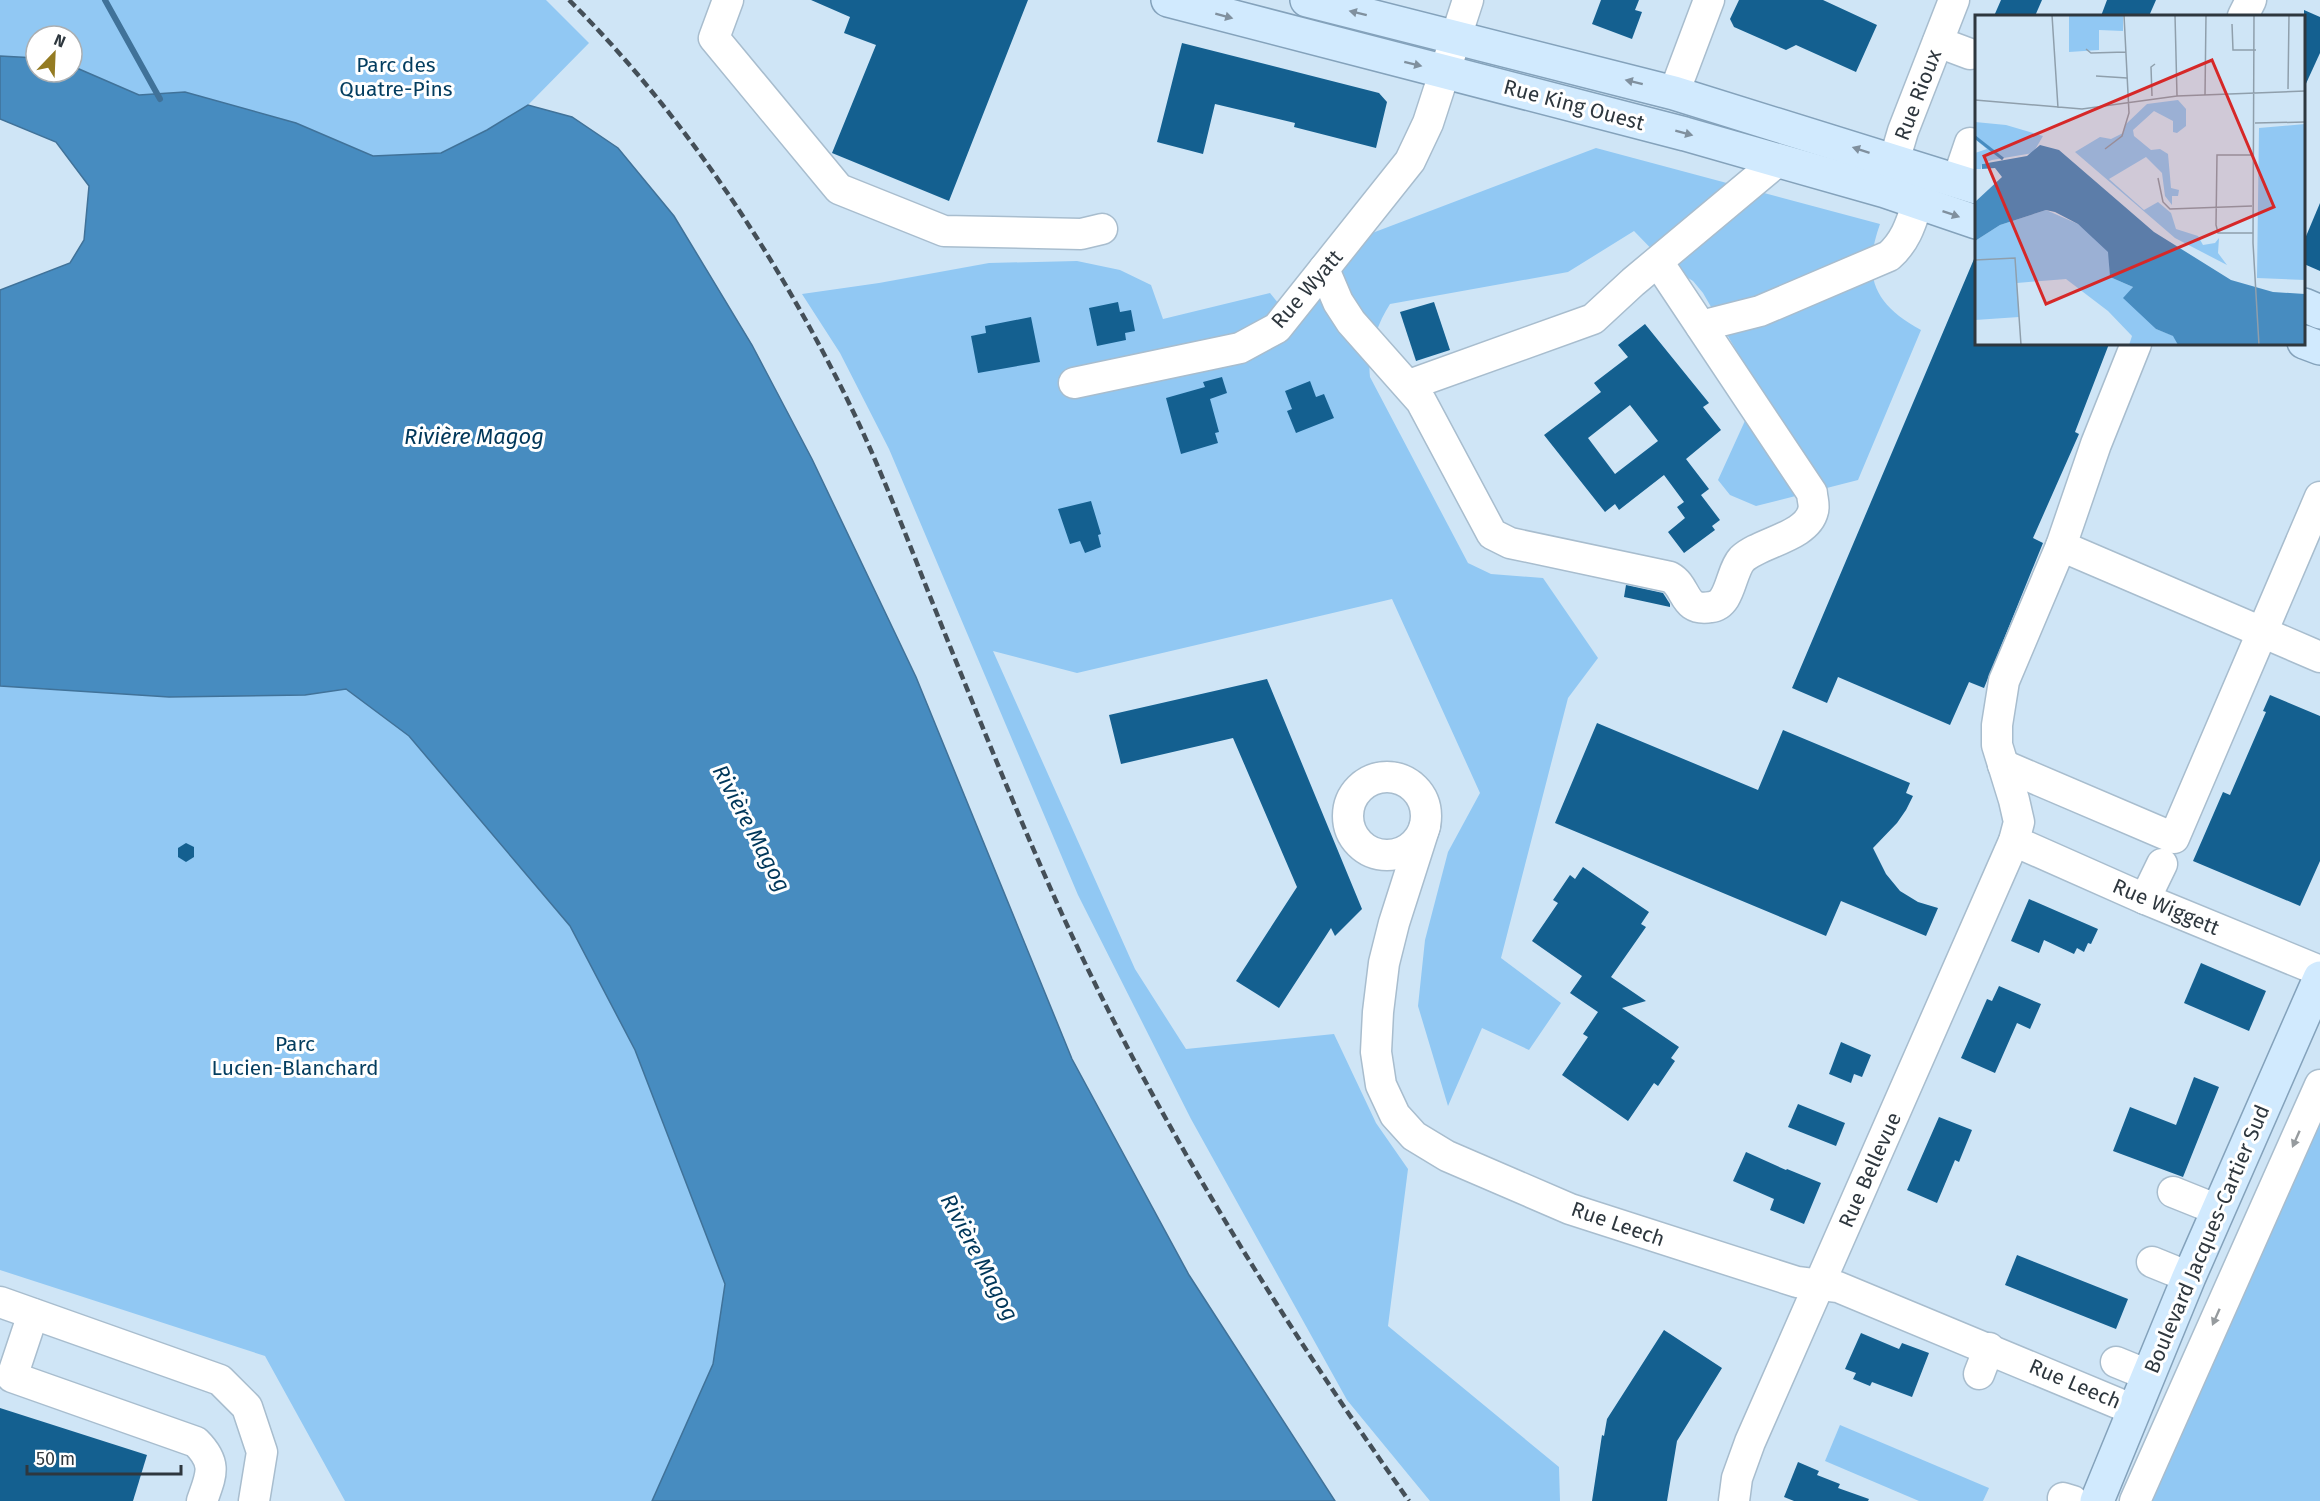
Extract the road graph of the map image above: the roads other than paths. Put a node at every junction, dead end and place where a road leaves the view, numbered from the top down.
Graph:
1 (728, 0) edge
2 (1168, 0) edge
3 (1307, 0) edge
4 (1468, 0) edge
5 (1709, 0) edge
6 (1954, 0) edge
7 (2251, 0) edge
8 (2244, 15) edge
9 (1456, 38) junction
10 (1938, 42) junction
11 (1970, 54) dead end
12 (1445, 72) junction
13 (1674, 93) junction
14 (1975, 145) edge
15 (1779, 160) junction
16 (1890, 176) junction
17 (1967, 184) edge
18 (1918, 202) junction
19 (1975, 221) edge
20 (1102, 229) dead end
21 (1658, 262) junction
22 (1324, 269) junction
23 (2305, 305) edge
24 (2320, 312) edge
25 (1701, 326) junction
26 (2305, 342) edge
27 (2136, 345) edge
28 (2320, 348) edge
29 (1074, 383) dead end
30 (1409, 385) junction
31 (2320, 497) edge
32 (2061, 546) junction
33 (2262, 633) junction
34 (2320, 657) edge
35 (2003, 765) junction
36 (1425, 826) dead end
37 (2014, 841) junction
38 (2162, 864) dead end
39 (2145, 899) junction
40 (2320, 971) edge
41 (2320, 978) edge
42 (2320, 1085) edge
43 (2173, 1192) dead end
44 (2218, 1210) junction
45 (2152, 1262) dead end
46 (2189, 1277) junction
47 (1819, 1286) junction
48 (0, 1302) edge
49 (33, 1314) junction
50 (2116, 1362) dead end
51 (2148, 1375) junction
52 (2134, 1410) junction
53 (202, 1501) edge
54 (254, 1501) edge
55 (1734, 1501) edge
56 (2097, 1501) edge
57 (2135, 1501) edge

1 - 20 street
2 -> 12 main road, Rue King Ouest
9 -> 3 main road, Rue King Ouest
4 - 9 street, Rue Wyatt
5 - 13 street
6 - 10 street, Rue Rioux
7 - 8 street
9 - 12 street, Rue Wyatt
13 -> 9 main road, Rue King Ouest
10 - 11 street
10 - 16 street, Rue Rioux
12 -> 15 main road, Rue King Ouest
12 - 22 street, Rue Wyatt
16 -> 13 main road, Rue King Ouest
14 - 17 street
15 - 16 main road, Rue King Ouest
15 - 21 street
16 - 17 main road, Rue King Ouest
16 - 18 main road, Rue King Ouest
18 -> 19 main road, Rue King Ouest
18 - 25 street
21 - 25 street
21 - 30 street
22 - 29 street, Rue Wyatt
22 - 30 street
23 - 24 main road
25 - 30 street
26 - 28 main road
27 - 32 street, Rue Bellevue
31 - 33 street
32 - 33 street
32 - 35 street, Rue Bellevue
33 - 34 street
33 - 35 street
35 - 37 street, Rue Bellevue
36 - 47 street, Rue Leech
37 - 39 street, Rue Wiggett
37 - 47 street, Rue Bellevue
38 - 39 street
39 - 40 street, Rue Wiggett
41 - 44 main road, Boulevard Jacques-Cartier Sud
42 -> 57 street
43 - 44 street
44 - 46 main road, Boulevard Jacques-Cartier Sud
45 - 46 street
46 - 51 main road, Boulevard Jacques-Cartier Sud
47 - 52 street, Rue Leech
47 - 55 street, Rue Bellevue
48 - 49 street
49 - 53 street
49 - 54 street
50 - 51 street
51 - 52 main road, Boulevard Jacques-Cartier Sud
52 - 56 main road, Boulevard Jacques-Cartier Sud

